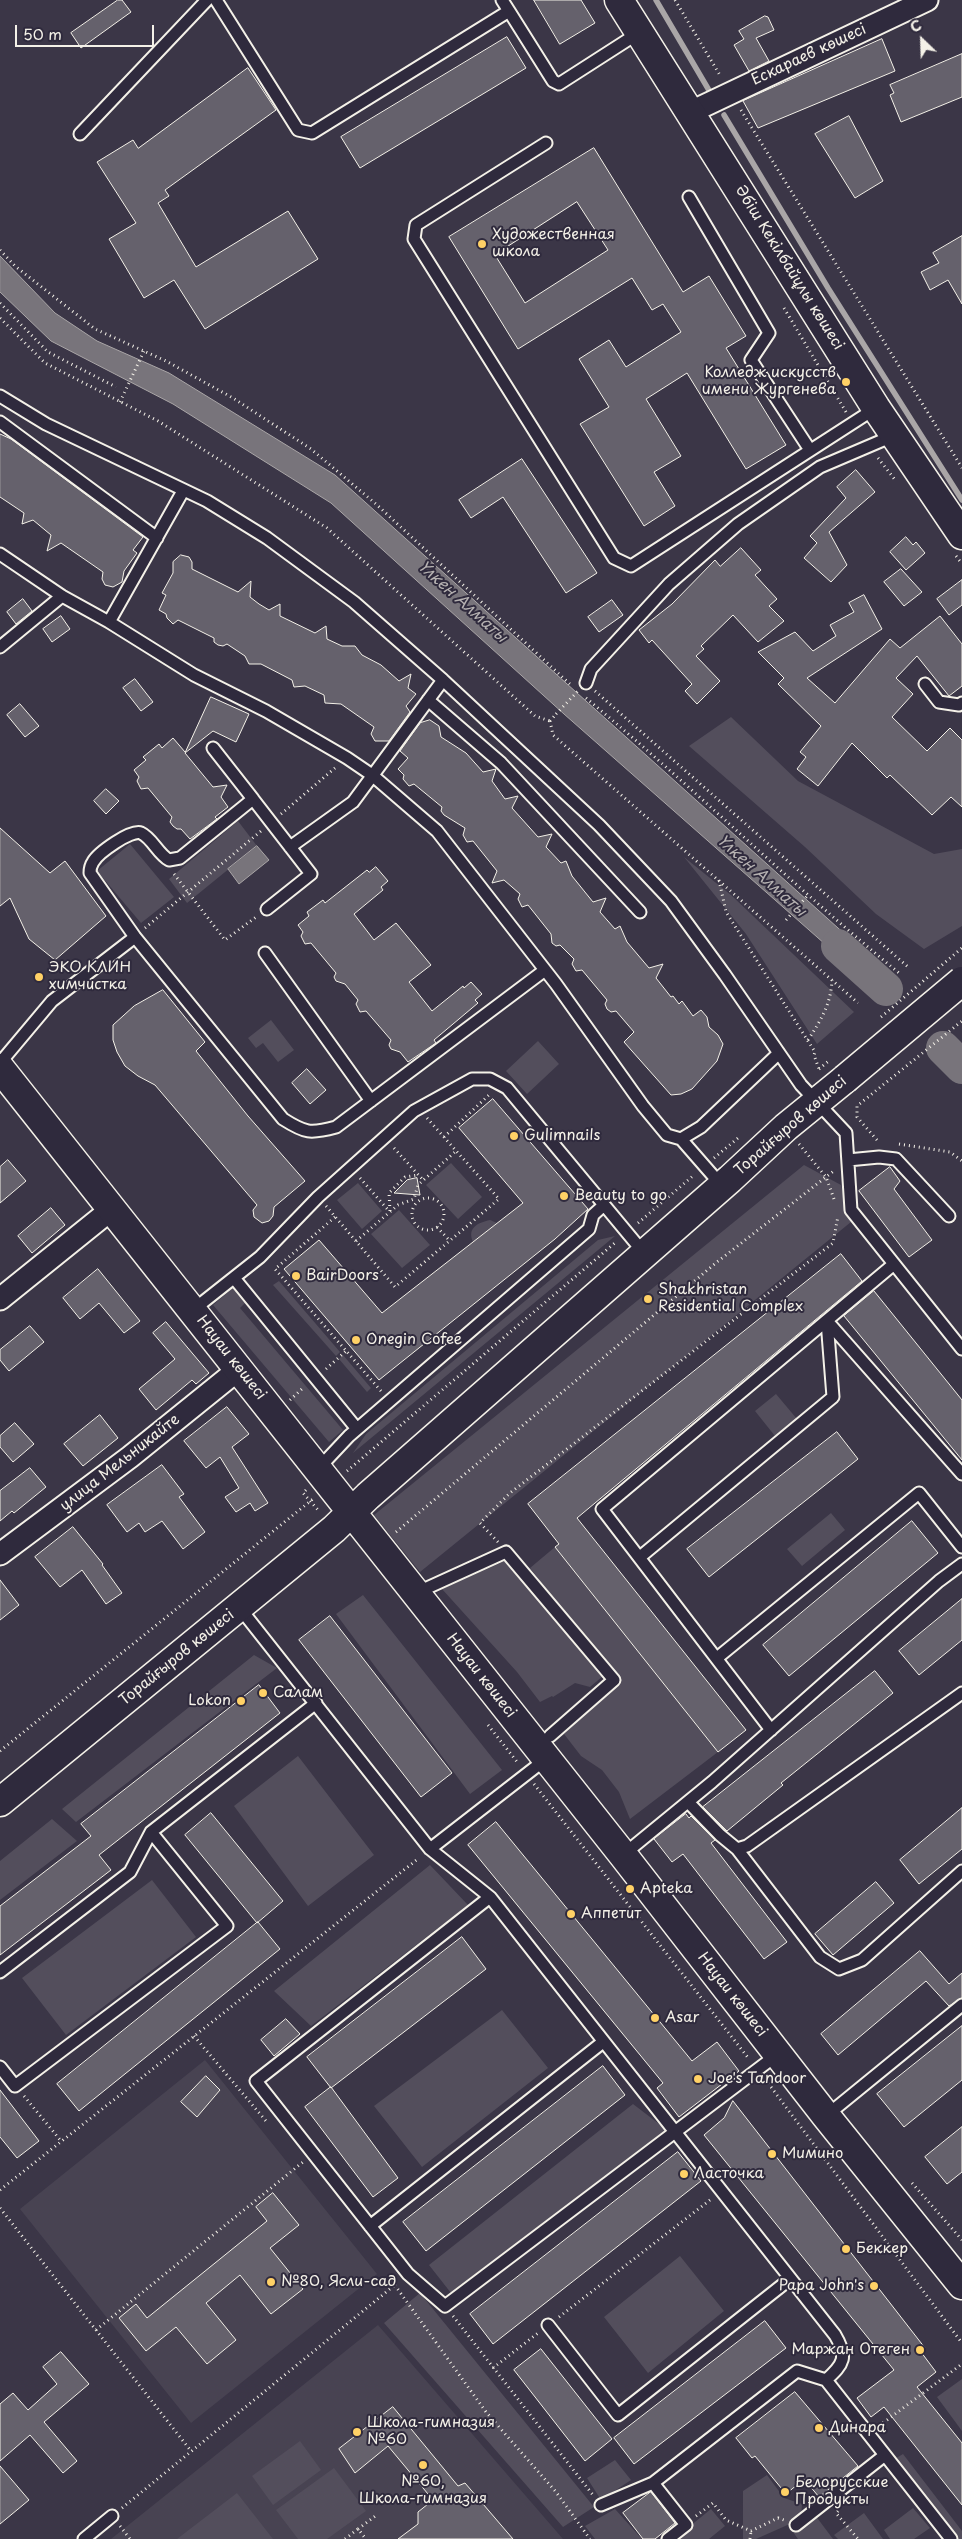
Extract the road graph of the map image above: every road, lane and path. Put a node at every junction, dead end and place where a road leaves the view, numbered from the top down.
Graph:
1 (207, 0) edge
2 (216, 0) edge
3 (502, 0) edge
4 (619, 0) edge
5 (675, 0) edge
6 (927, 0) edge
7 (509, 11) junction
8 (640, 32) junction
9 (730, 92) junction
10 (691, 112) junction
11 (80, 134) dead end
12 (546, 143) dead end
13 (688, 197) dead end
14 (0, 250) edge
15 (0, 303) edge
16 (0, 318) edge
17 (144, 351) junction
18 (116, 387) dead end
19 (0, 396) edge
20 (120, 402) junction
21 (876, 408) junction
22 (0, 422) edge
23 (895, 435) junction
24 (810, 450) junction
25 (962, 468) edge
26 (183, 491) junction
27 (962, 534) edge
28 (157, 538) junction
29 (0, 554) edge
30 (62, 596) junction
31 (109, 622) junction
32 (0, 647) edge
33 (443, 680) junction
34 (925, 684) dead end
35 (582, 687) junction
36 (428, 700) junction
37 (962, 703) edge
38 (550, 721) junction
39 (213, 748) dead end
40 (347, 758) junction
41 (372, 775) junction
42 (253, 799) junction
43 (271, 822) junction
44 (290, 847) junction
45 (174, 874) dead end
46 (719, 880) junction
47 (187, 892) junction
48 (808, 895) junction
49 (267, 909) joint
50 (640, 912) dead end
51 (786, 920) dead end
52 (135, 937) junction
53 (962, 948) edge
54 (266, 953) dead end
55 (908, 967) dead end
56 (545, 970) junction
57 (899, 973) dead end
58 (832, 980) junction
59 (962, 980) edge
60 (962, 998) edge
61 (858, 1003) dead end
62 (879, 1018) dead end
63 (962, 1021) edge
64 (808, 1040) junction
65 (779, 1052) junction
66 (0, 1063) edge
67 (0, 1068) edge
68 (819, 1069) junction
69 (844, 1074) junction
70 (493, 1091) dead end
71 (814, 1099) junction
72 (371, 1102) junction
73 (418, 1108) junction
74 (741, 1135) dead end
75 (444, 1137) junction
76 (681, 1139) junction
77 (877, 1140) dead end
78 (799, 1144) dead end
79 (390, 1145) dead end
80 (456, 1151) junction
81 (848, 1160) junction
82 (357, 1175) dead end
83 (418, 1175) junction
84 (719, 1177) junction
85 (826, 1177) junction
86 (424, 1181) junction
87 (318, 1197) junction
88 (415, 1201) junction
89 (836, 1202) dead end
90 (604, 1205) junction
91 (113, 1208) junction
92 (839, 1210) dead end
93 (390, 1211) junction
94 (335, 1216) junction
95 (949, 1216) dead end
96 (437, 1227) junction
97 (627, 1232) junction
98 (450, 1241) junction
99 (356, 1242) junction
100 (644, 1253) junction
101 (894, 1264) junction
102 (234, 1278) junction
103 (0, 1298) edge
104 (193, 1310) junction
105 (827, 1321) junction
106 (962, 1349) edge
107 (239, 1369) junction
108 (390, 1401) junction
109 (358, 1429) junction
110 (318, 1469) junction
111 (346, 1472) dead end
112 (962, 1474) edge
113 (304, 1493) dead end
114 (310, 1501) junction
115 (318, 1510) dead end
116 (353, 1513) junction
117 (394, 1534) dead end
118 (962, 1547) edge
119 (506, 1552) junction
120 (0, 1554) edge
121 (640, 1557) junction
122 (962, 1564) edge
123 (416, 1593) junction
124 (239, 1607) junction
125 (717, 1658) junction
126 (962, 1693) edge
127 (316, 1703) junction
128 (484, 1719) dead end
129 (771, 1730) junction
130 (0, 1751) edge
131 (541, 1756) junction
132 (0, 1802) edge
133 (688, 1802) junction
134 (150, 1832) junction
135 (430, 1848) junction
136 (737, 1849) junction
137 (624, 1855) junction
138 (962, 1871) edge
139 (490, 1897) junction
140 (0, 1972) edge
141 (962, 2005) edge
142 (194, 2036) junction
143 (603, 2042) junction
144 (768, 2062) junction
145 (0, 2067) edge
146 (15, 2086) junction
147 (826, 2116) junction
148 (273, 2128) dead end
149 (676, 2132) junction
150 (61, 2141) junction
151 (314, 2154) junction
152 (297, 2156) dead end
153 (303, 2163) junction
154 (308, 2170) dead end
155 (0, 2190) edge
156 (722, 2191) junction
157 (0, 2208) edge
158 (370, 2226) junction
159 (383, 2269) dead end
160 (408, 2274) junction
161 (790, 2279) junction
162 (395, 2285) junction
163 (962, 2285) edge
164 (445, 2306) junction
165 (548, 2326) junction
166 (96, 2330) junction
167 (962, 2343) edge
168 (962, 2364) edge
169 (493, 2368) junction
170 (826, 2380) junction
171 (869, 2434) junction
172 (191, 2451) junction
173 (885, 2455) junction
174 (652, 2483) junction
175 (601, 2505) joint
176 (843, 2508) dead end
177 (378, 2514) dead end
178 (112, 2516) joint
179 (686, 2525) junction
180 (796, 2525) joint
181 (358, 2529) junction
182 (751, 2531) junction
183 (84, 2539) edge
184 (345, 2539) edge
185 (366, 2539) edge
186 (590, 2539) edge
187 (668, 2539) edge
188 (750, 2539) edge
189 (858, 2539) edge
190 (951, 2539) edge

1 - 11 lane
2 - 7 lane
3 - 7 lane
4 - 8 street, Әбіш Кекілбайұлы көшесі
5 - 9 path
6 - 9 street, Ескараев көшесі
7 - 8 lane
8 - 10 street, Әбіш Кекілбайұлы көшесі
9 - 10 street, Ескараев көшесі
9 - 25 path
10 - 21 street, Әбіш Кекілбайұлы көшесі
12 - 24 lane
13 - 24 lane
14 - 17 path
15 - 18 path
16 - 20 path
17 - 20 path
17 - 48 path
19 - 26 lane
20 - 38 path
21 - 23 street, Әбіш Кекілбайұлы көшесі
21 - 24 lane
22 - 28 lane
23 - 27 street, Әбіш Кекілбайұлы көшесі
23 - 35 lane
26 - 28 lane
26 - 33 lane
28 - 31 lane
29 - 30 lane
30 - 31 lane
30 - 32 lane
31 - 40 lane
33 - 36 lane
33 - 65 lane
34 - 37 lane
35 - 38 path, bridge
35 - 55 path
36 - 41 lane
36 - 50 lane
38 - 46 path
39 - 42 lane
40 - 41 lane
40 - 43 path
41 - 44 lane
41 - 56 lane
42 - 43 lane
42 - 52 lane
43 - 44 lane
43 - 47 path
44 - 49 lane
45 - 47 path
46 - 58 path
46 - 64 path
47 - 49 path
47 - 52 path
48 - 51 path
48 - 57 path
52 - 66 lane
52 - 72 lane
53 - 62 path, bridge
54 - 72 lane
56 - 72 lane
56 - 76 lane
58 - 61 path
58 - 64 path
59 - 69 street, Торайғыров көшесі, bridge
60 - 69 street, Торайғыров көшесі
63 - 77 path
64 - 68 path
65 - 71 lane
65 - 76 lane
67 - 91 street, Науаи көшесі
68 - 69 path, bridge
68 - 71 path
69 - 71 street, Торайғыров көшесі
70 - 75 path
71 - 81 lane
71 - 84 street, Торайғыров көшесі
73 - 75 path
73 - 87 lane
73 - 90 lane
74 - 84 path
75 - 80 path
76 - 84 lane
78 - 85 path
79 - 83 path
80 - 86 path
80 - 98 path
81 - 85 path
81 - 95 lane
81 - 101 lane
82 - 93 path
83 - 86 path
83 - 93 path
84 - 97 path
84 - 100 street, Торайғыров көшесі
85 - 89 path
85 - 117 path
86 - 88 path
87 - 94 path
87 - 102 lane
88 - 93 path
88 - 96 path
88 - 96 path
90 - 97 lane
90 - 108 lane
91 - 103 street
91 - 104 street, Науаи көшесі
92 - 119 path
93 - 99 path
94 - 99 path
94 - 108 path
96 - 98 path
97 - 100 lane
97 - 111 path
98 - 99 path
100 - 116 street, Торайғыров көшесі
101 - 105 lane
101 - 106 lane
102 - 104 lane
102 - 109 lane
104 - 107 street, Науаи көшесі
105 - 112 lane
105 - 121 lane
105 - 121 lane
107 - 110 street, Науаи көшесі
107 - 120 street, улица Мельникайте
108 - 109 lane
109 - 110 lane
110 - 116 street, Науаи көшесі
113 - 114 path
114 - 115 path
114 - 130 path
116 - 123 street, Науаи көшесі
116 - 124 street, Торайғыров көшесі
118 - 125 lane
119 - 123 lane
119 - 131 lane
121 - 125 lane
122 - 129 lane
123 - 131 street, Науаи көшесі
124 - 127 lane
124 - 132 street, Торайғыров көшесі
125 - 129 lane
126 - 136 lane
127 - 134 lane
127 - 135 lane
128 - 131 path
129 - 133 lane
131 - 135 lane
131 - 137 street, Науаи көшесі
131 - 144 path
133 - 136 lane
133 - 137 lane
134 - 140 lane
134 - 146 lane
135 - 139 lane
135 - 142 path
136 - 138 lane
137 - 144 street, Науаи көшесі
139 - 143 lane
139 - 151 lane
141 - 147 lane
142 - 148 path
142 - 150 path
143 - 149 lane
143 - 158 lane
144 - 147 street, Науаи көшесі
144 - 149 lane
144 - 167 path
145 - 146 lane
146 - 150 path
147 - 163 street, Науаи көшесі
149 - 156 lane
149 - 164 lane
150 - 155 path
151 - 153 path
151 - 158 lane
152 - 153 path
153 - 154 path
153 - 166 path
156 - 161 lane
156 - 165 path
157 - 166 path
158 - 160 lane
159 - 162 path
160 - 162 path
160 - 164 lane
161 - 165 lane
161 - 170 lane
162 - 172 path
162 - 186 path
164 - 169 path
165 - 169 path
166 - 172 path
168 - 171 path
169 - 175 path
170 - 171 lane
170 - 174 lane
171 - 173 lane
172 - 178 path
173 - 180 lane
173 - 190 lane
174 - 175 lane
174 - 179 lane
176 - 189 path
177 - 181 path
178 - 183 lane
179 - 182 path
179 - 187 lane
180 - 182 path
181 - 184 path
181 - 185 path
182 - 188 path

